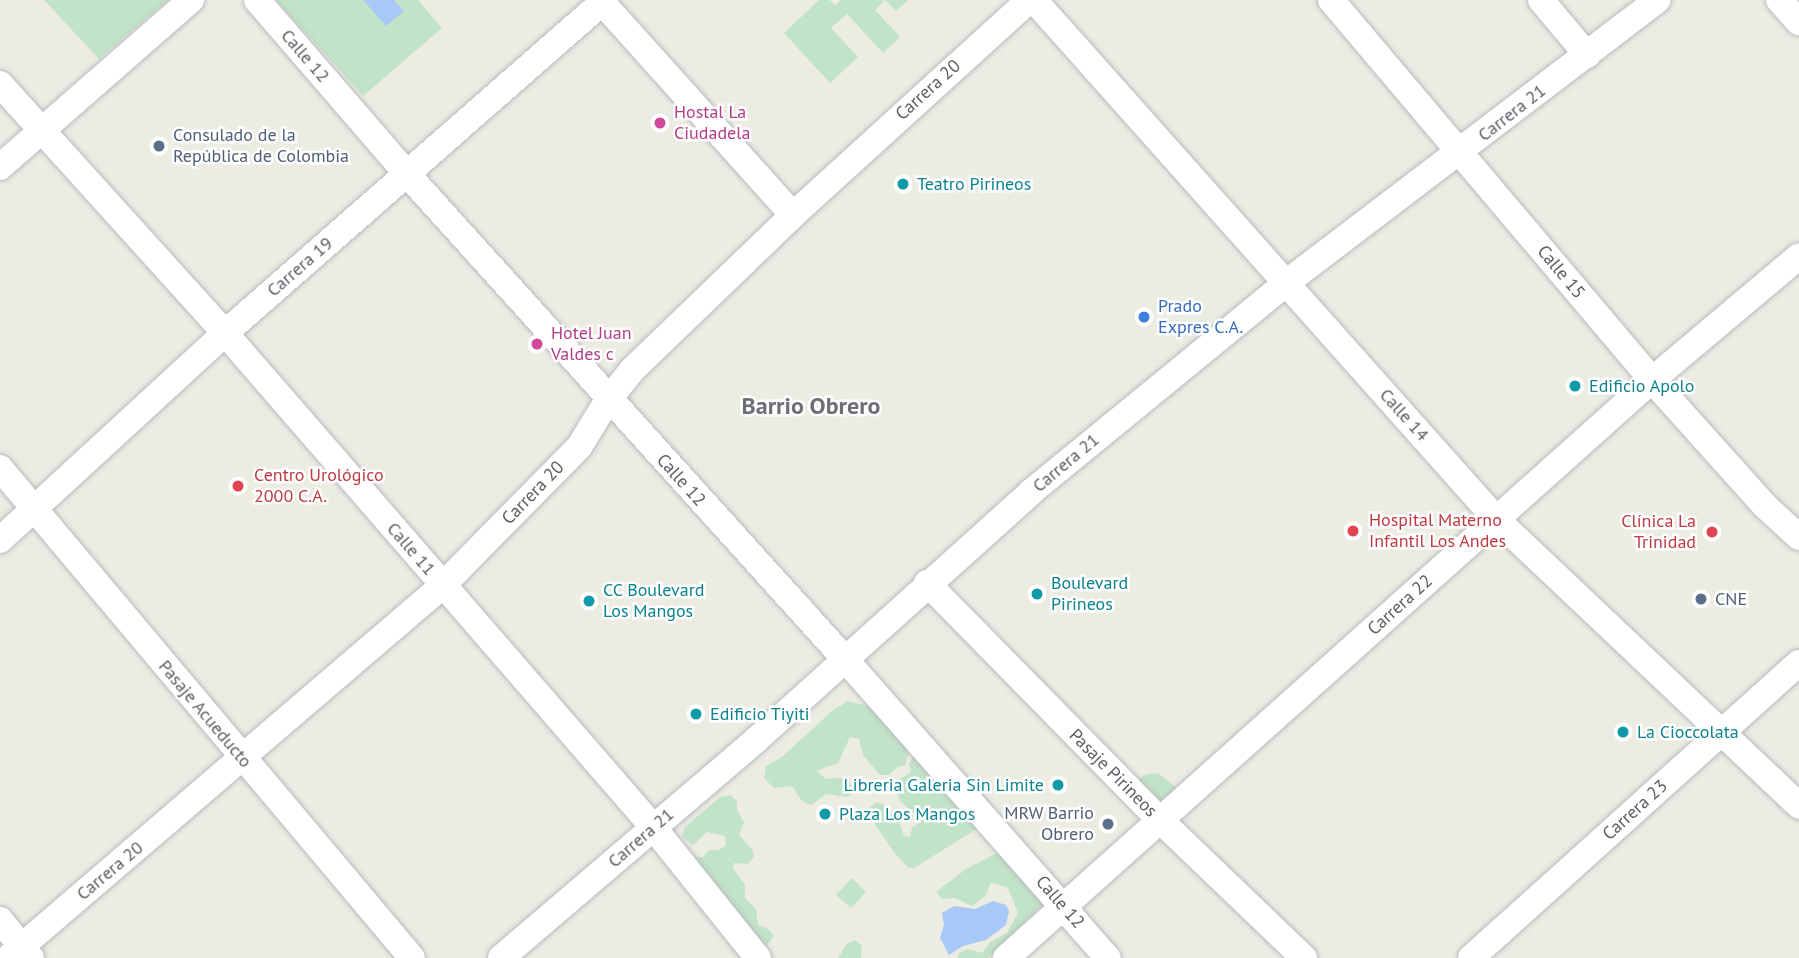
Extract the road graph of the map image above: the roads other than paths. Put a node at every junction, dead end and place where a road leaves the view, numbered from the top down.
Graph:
1 (191, 0) edge
2 (257, 0) edge
3 (1031, 0) edge
4 (1331, 0) edge
5 (1541, 0) edge
6 (1658, 0) edge
7 (1779, 0) edge
8 (603, 1) edge
9 (1799, 22) edge
10 (1587, 55) junction
11 (0, 84) edge
12 (44, 129) junction
13 (1461, 153) junction
14 (0, 167) edge
15 (407, 174) junction
16 (793, 215) junction
17 (1799, 257) edge
18 (1286, 283) junction
19 (225, 333) junction
20 (1652, 380) junction
21 (608, 400) junction
22 (0, 468) edge
23 (35, 509) junction
24 (1497, 520) junction
25 (1799, 537) edge
26 (0, 540) edge
27 (927, 583) junction
28 (442, 586) junction
29 (845, 659) junction
30 (1799, 663) edge
31 (1720, 733) junction
32 (242, 759) junction
33 (1799, 806) edge
34 (1159, 819) junction
35 (653, 827) junction
36 (1063, 905) junction
37 (0, 920) edge
38 (20, 954) edge
39 (412, 958) edge
40 (501, 958) edge
41 (758, 958) edge
42 (1006, 958) edge
43 (1108, 958) edge
44 (1304, 958) edge
45 (1471, 958) edge

1 - 12 street
2 - 15 street, Calle 12
3 - 16 street, Carrera 20
3 - 18 street, Calle 14
4 - 13 street, Calle 15
5 - 10 street
6 - 10 street, Carrera 21
7 - 9 street
8 - 15 street, Carrera 19
8 - 16 street
10 - 13 street, Carrera 21
11 - 12 street, Calle 11
12 - 14 street
12 - 19 street, Calle 11
13 - 18 street, Carrera 21
13 - 20 street, Calle 15
15 - 19 street, Carrera 19
15 - 21 street, Calle 12
16 - 21 street, Carrera 20
17 - 20 street, Carrera 22
18 - 24 street, Calle 14
18 - 27 street, Carrera 21
19 - 23 street, Carrera 19
19 - 28 street, Calle 11
20 - 24 street, Carrera 22
20 - 25 street, Calle 15
21 - 28 street, Carrera 20
21 - 29 street, Calle 12
22 - 23 street, Pasaje Acueducto
23 - 26 street, Carrera 19
23 - 32 street, Pasaje Acueducto
24 - 31 street, Calle 14
24 - 34 street, Carrera 22
27 - 29 street, Carrera 21
27 - 34 street, Pasaje Pirineos
28 - 32 street, Carrera 20
28 - 35 street, Calle 11
29 - 35 street, Carrera 21
29 - 36 street, Calle 12
30 - 31 street, Carrera 23
31 - 33 street, Calle 14
31 - 45 street, Carrera 23
32 - 38 street, Carrera 20
32 - 39 street, Pasaje Acueducto
34 - 36 street, Carrera 22
34 - 44 street, Pasaje Pirineos
35 - 40 street, Carrera 21
35 - 41 street, Calle 11
36 - 42 street, Carrera 22
36 - 43 street, Calle 12
37 - 38 street

